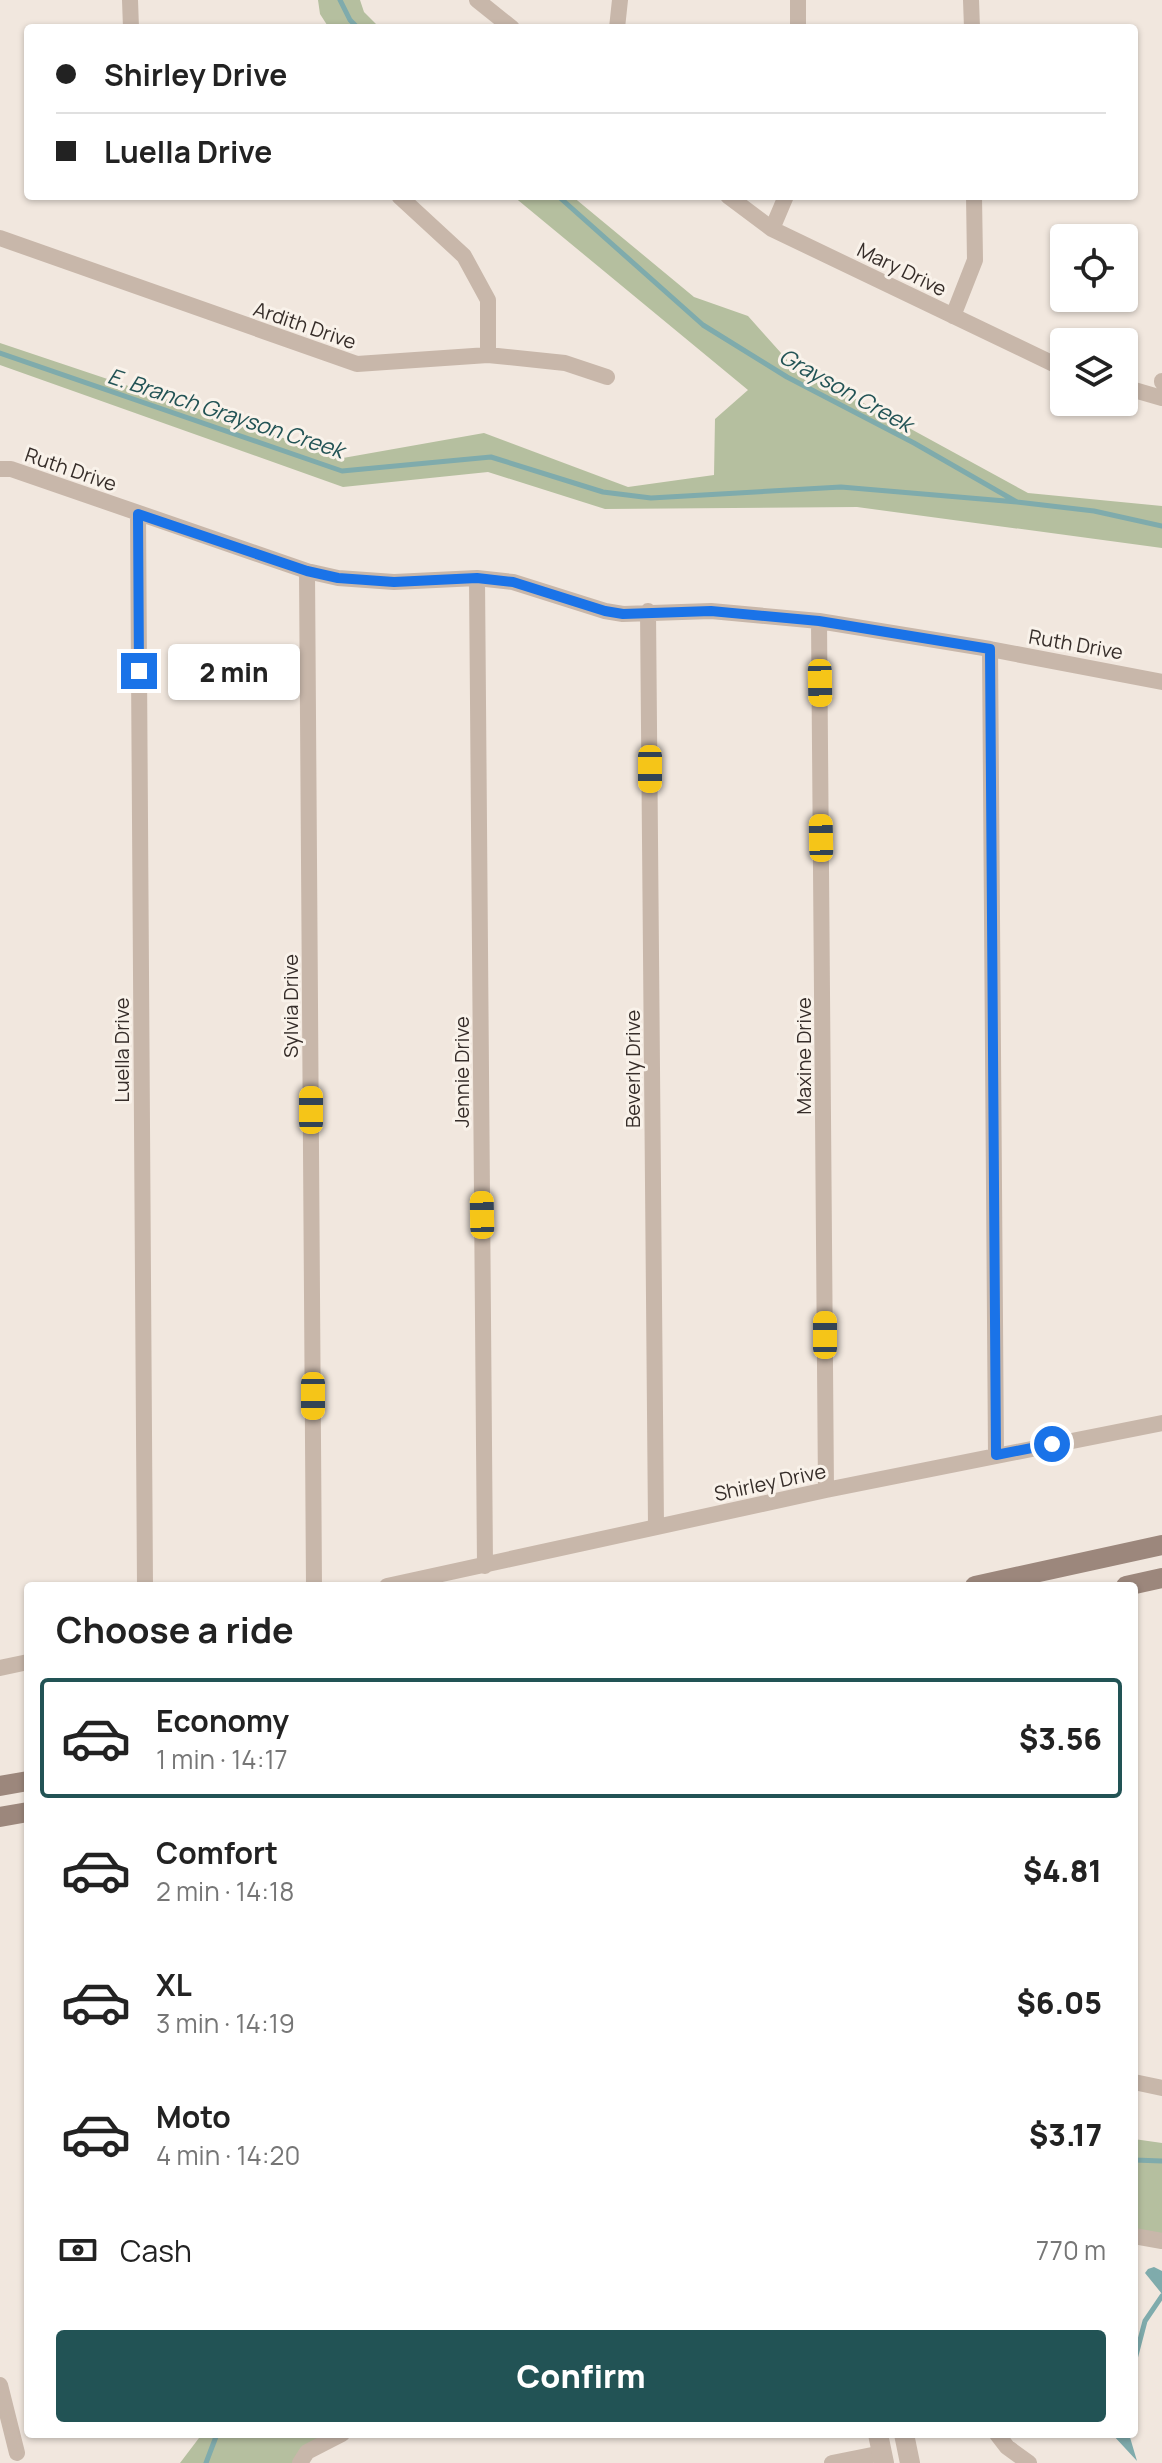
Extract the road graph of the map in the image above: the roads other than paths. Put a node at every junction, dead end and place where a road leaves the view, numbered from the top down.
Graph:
1 (130, 0) edge
2 (477, 0) edge
3 (620, 0) edge
4 (798, 0) edge
5 (971, 0) edge
6 (131, 24) edge
7 (507, 24) edge
8 (617, 24) edge
9 (798, 24) edge
10 (972, 24) edge
11 (403, 200) edge
12 (733, 200) edge
13 (784, 200) edge
14 (974, 200) edge
15 (772, 229) junction
16 (0, 238) edge
17 (953, 316) junction
18 (488, 355) junction
19 (1050, 362) edge
20 (607, 377) dead end
21 (1138, 391) edge
22 (1162, 398) edge
23 (0, 469) edge
24 (138, 514) junction
25 (307, 571) junction
26 (477, 578) junction
27 (648, 611) junction
28 (819, 621) junction
29 (990, 649) junction
30 (1162, 682) edge
31 (1162, 1423) edge
32 (996, 1455) junction
33 (826, 1490) junction
34 (656, 1527) junction
35 (1162, 1545) edge
36 (485, 1566) junction
37 (1162, 1578) edge
38 (145, 1582) edge
39 (314, 1582) edge
40 (407, 1582) edge
41 (993, 1582) edge
42 (1138, 1583) edge
43 (24, 1663) edge
44 (0, 1668) edge
45 (24, 1782) edge
46 (0, 1786) edge
47 (24, 1813) edge
48 (0, 1817) edge
49 (1138, 2083) edge
50 (1162, 2088) edge
51 (1138, 2237) edge
52 (1162, 2241) edge
53 (0, 2385) edge
54 (905, 2438) edge
55 (1000, 2438) edge
56 (317, 2439) edge
57 (882, 2450) edge
58 (17, 2453) dead end
59 (300, 2463) edge
60 (832, 2463) edge
61 (910, 2463) edge
62 (1029, 2463) edge

1 - 6 street
2 - 7 street
3 - 8 street
4 - 9 street
5 - 10 street
11 - 18 street
12 - 15 street, Mary Drive
13 - 15 street
14 - 17 street
15 - 17 street, Mary Drive
16 - 18 street, Ardith Drive
17 - 19 street, Mary Drive
18 - 20 street, Ardith Drive
21 - 22 street
23 - 24 street, Ruth Drive
24 - 25 street, Ruth Drive
24 - 38 street, Luella Drive
25 - 26 street, Ruth Drive
25 - 39 street, Sylvia Drive
26 - 27 street, Ruth Drive
26 - 36 street, Jennie Drive
27 - 28 street, Ruth Drive
27 - 34 street, Beverly Drive
28 - 29 street, Ruth Drive
28 - 33 street, Maxine Drive
29 - 30 street, Ruth Drive
29 - 32 street
31 - 32 street, Shirley Drive
32 - 33 street, Shirley Drive
33 - 34 street, Shirley Drive
34 - 36 street, Shirley Drive
35 - 41 main road
36 - 40 street, Shirley Drive
37 - 42 main road
43 - 44 street
45 - 46 main road
47 - 48 main road
49 - 50 street
51 - 52 street
53 - 58 street
54 - 61 street
55 - 62 street
56 - 59 street
57 - 60 street

